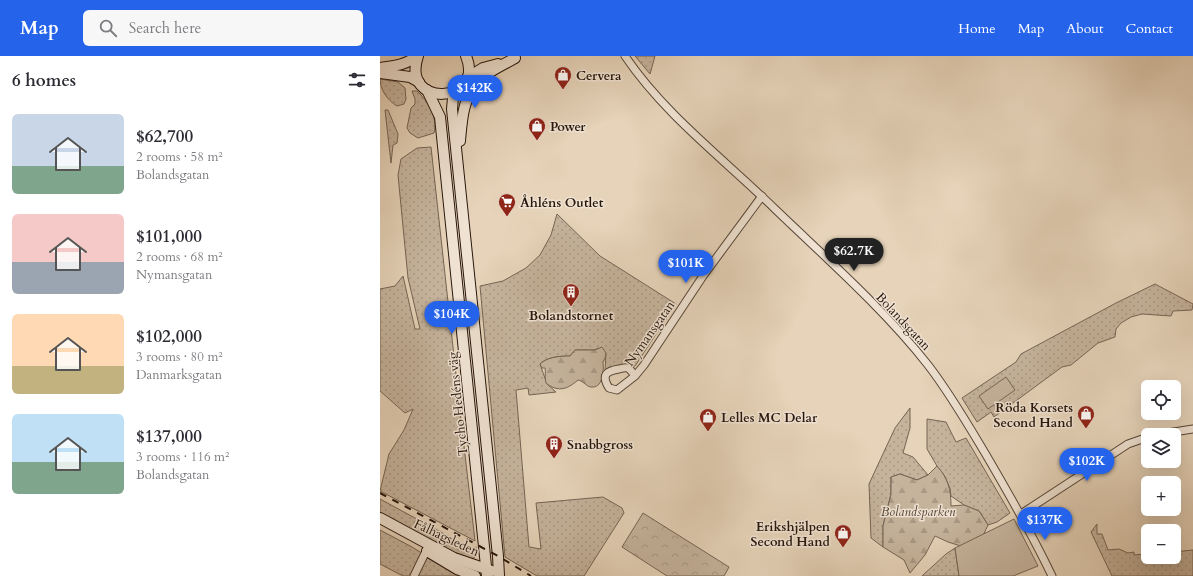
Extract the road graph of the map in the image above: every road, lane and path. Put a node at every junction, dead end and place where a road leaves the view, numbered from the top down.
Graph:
1 (417, 56) edge
2 (466, 56) edge
3 (618, 56) edge
4 (625, 56) edge
5 (518, 57) edge
6 (380, 68) edge
7 (635, 72) junction
8 (380, 73) edge
9 (467, 78) junction
10 (419, 82) junction
11 (427, 90) junction
12 (456, 91) junction
13 (458, 171) junction
14 (762, 196) junction
15 (635, 376) junction
16 (1193, 429) edge
17 (1181, 431) edge
18 (1141, 439) edge
19 (1021, 514) junction
20 (380, 518) edge
21 (380, 525) edge
22 (428, 548) junction
23 (485, 548) junction
24 (465, 562) junction
25 (487, 573) edge
26 (501, 575) edge
27 (414, 576) edge
28 (475, 576) edge
29 (1052, 576) edge

1 - 6 main road
1 - 10 main road
2 - 9 main road
3 - 7 street, Bolandsgatan
4 - 7 street, Bolandsgatan
5 - 9 main road
5 - 13 main road
7 - 14 street, Bolandsgatan
8 - 10 main road
9 - 12 main road
10 - 11 main road
11 - 12 main road
11 - 23 main road, Tycho Hedéns väg
12 - 13 main road, Tycho Hedéns väg
13 - 26 main road, Tycho Hedéns väg
14 - 15 street, Nymansgatan
14 - 19 street, Bolandsgatan
15 - 15 street, Nymansgatan
16 - 17 street
18 - 19 street
19 - 29 street, Bolandsgatan
20 - 22 main road, Fålhagsleden
21 - 22 main road, Fålhagsleden
22 - 24 main road, Fålhagsleden
22 - 27 street
22 - 28 main road, Fålhagsleden
23 - 24 main road
23 - 25 main road, Tycho Hedéns väg
24 - 25 main road, Fålhagsleden
25 - 26 main road, Fålhagsleden

